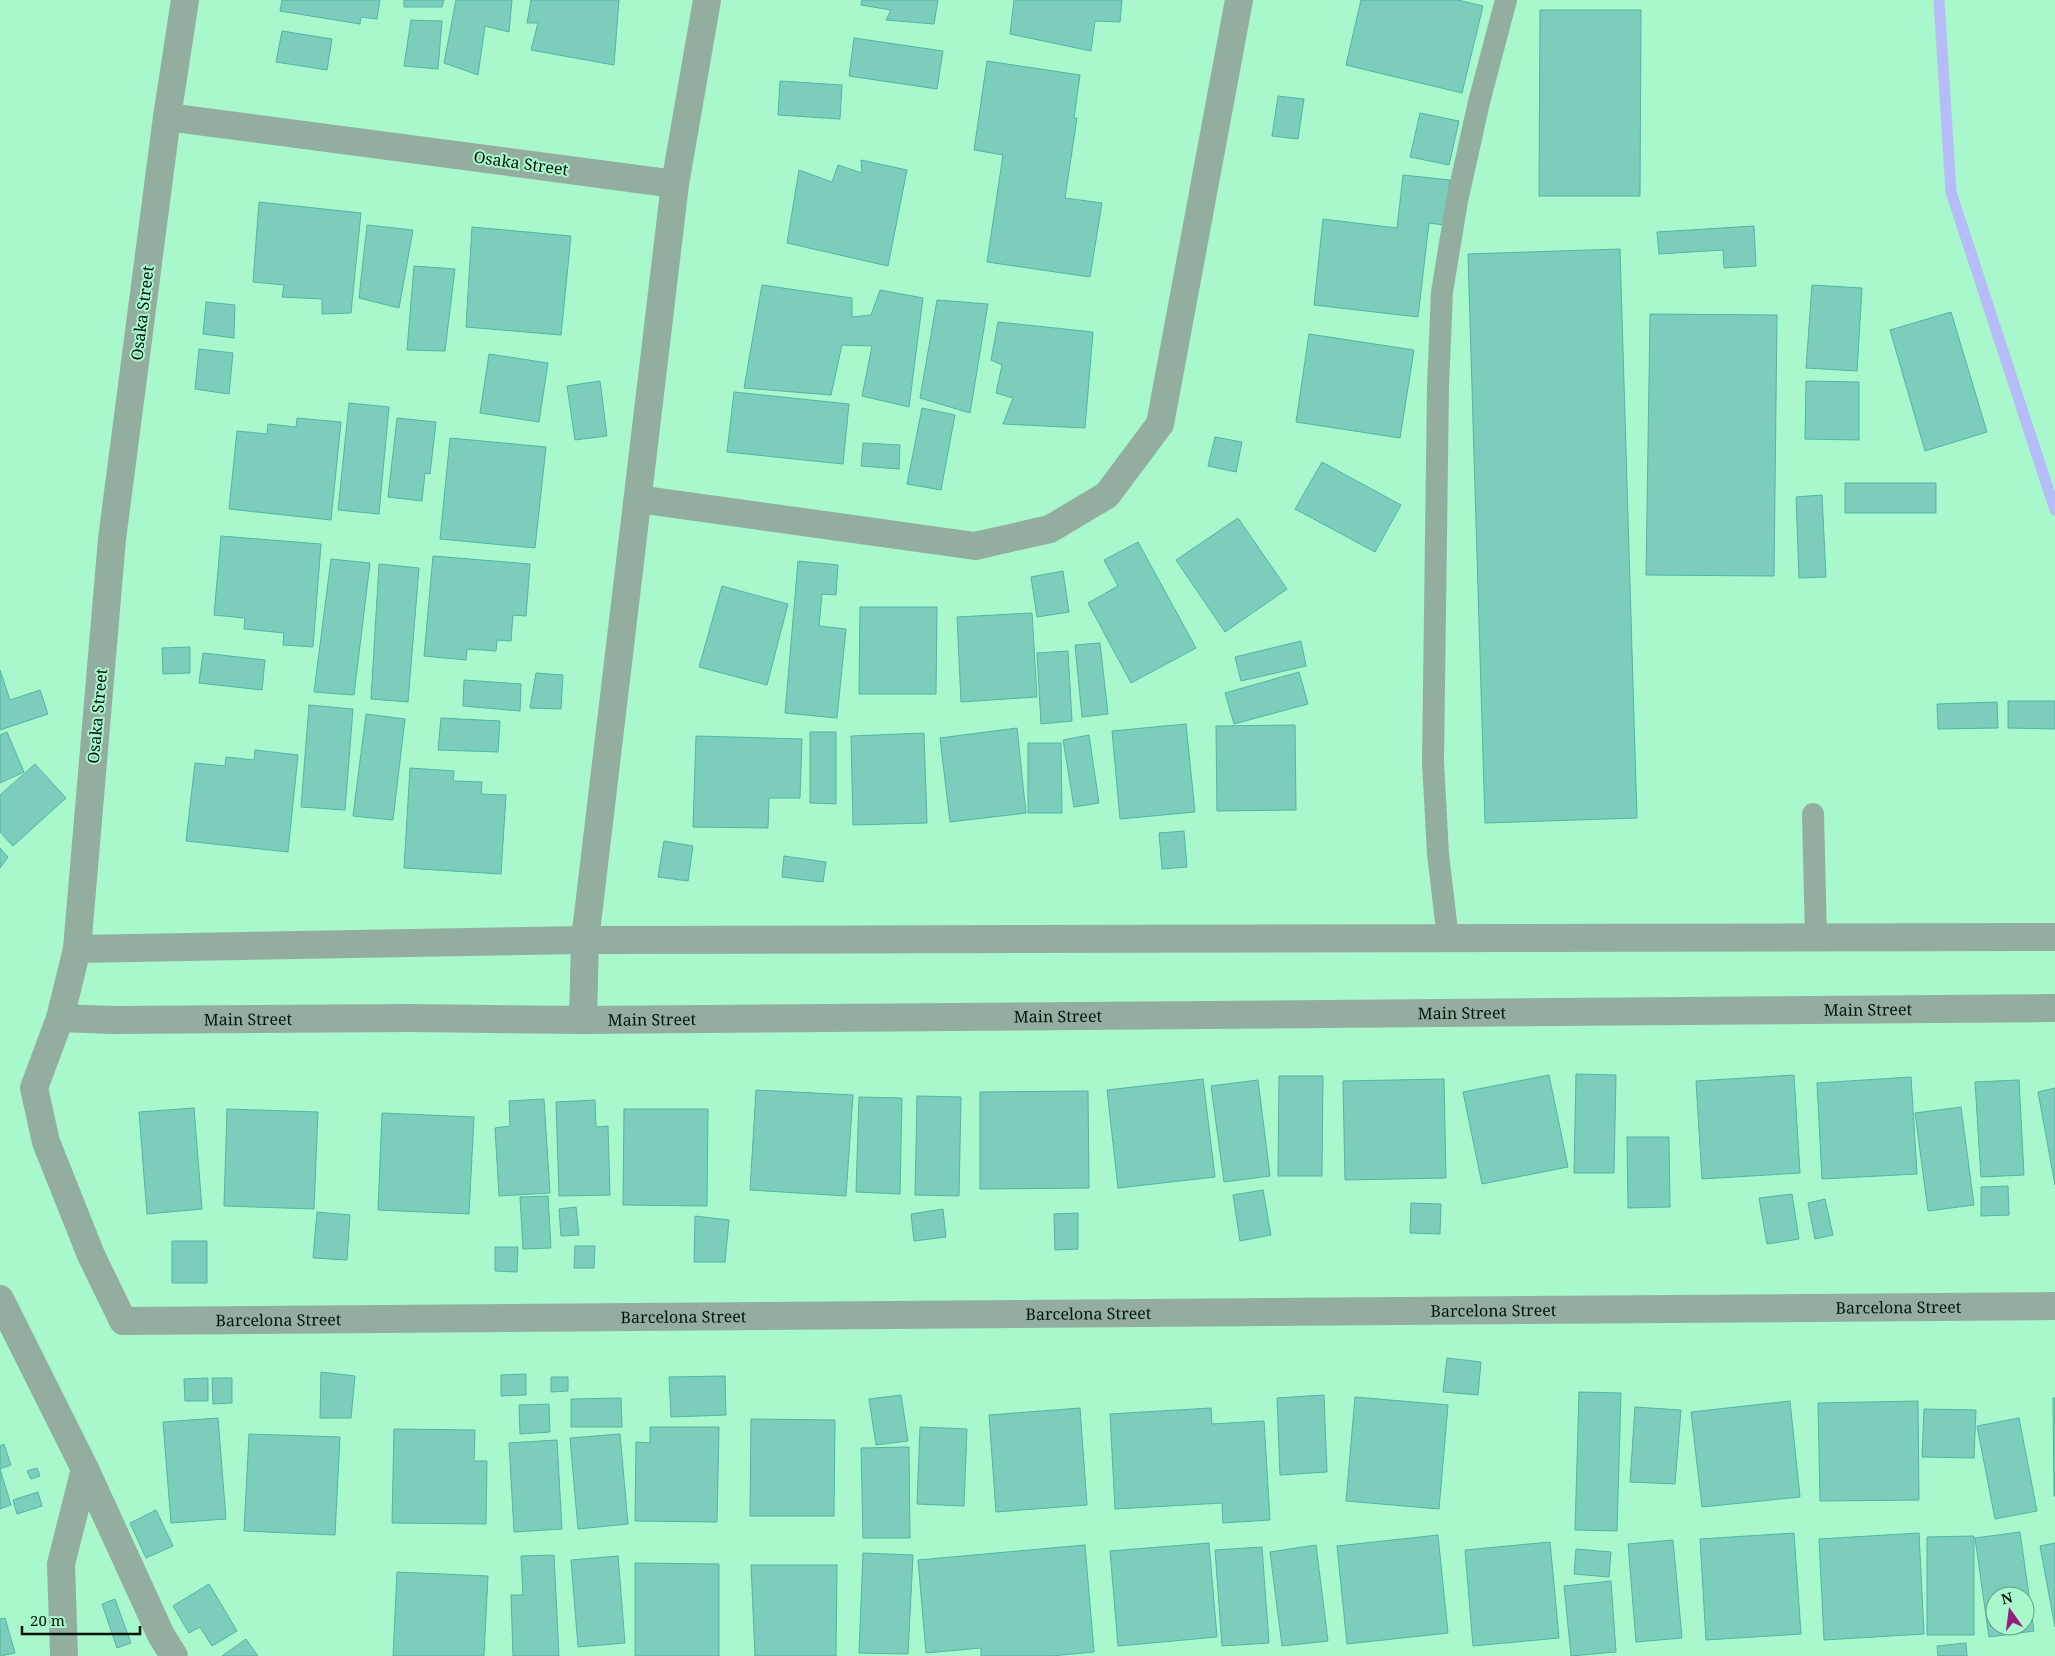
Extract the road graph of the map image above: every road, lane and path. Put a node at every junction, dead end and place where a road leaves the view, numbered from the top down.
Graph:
1 (185, 0) edge
2 (707, 0) edge
3 (1239, 0) edge
4 (1506, 0) edge
5 (167, 117) junction
6 (675, 184) junction
7 (638, 499) junction
8 (1813, 814) dead end
9 (2055, 937) edge
10 (1816, 938) junction
11 (1448, 939) junction
12 (585, 940) junction
13 (77, 949) junction
14 (2055, 1008) edge
15 (60, 1018) junction
16 (583, 1020) junction
17 (0, 1299) edge
18 (2055, 1306) edge
19 (123, 1321) joint
20 (85, 1469) junction
21 (64, 1656) edge
22 (174, 1656) edge

1 - 5 street
2 - 6 street
3 - 7 street
4 - 11 lane
5 - 6 street, Osaka Street
5 - 13 street, Osaka Street
6 - 7 street
7 - 12 street
8 - 10 lane
9 - 10 street
10 - 11 street
11 - 12 street
12 - 13 street
12 - 16 street
13 - 15 street, Osaka Street
14 - 16 street, Main Street
15 - 16 street, Main Street
15 - 19 street, Osaka Street
17 - 20 street
18 - 19 street, Barcelona Street
20 - 21 street
20 - 22 street

